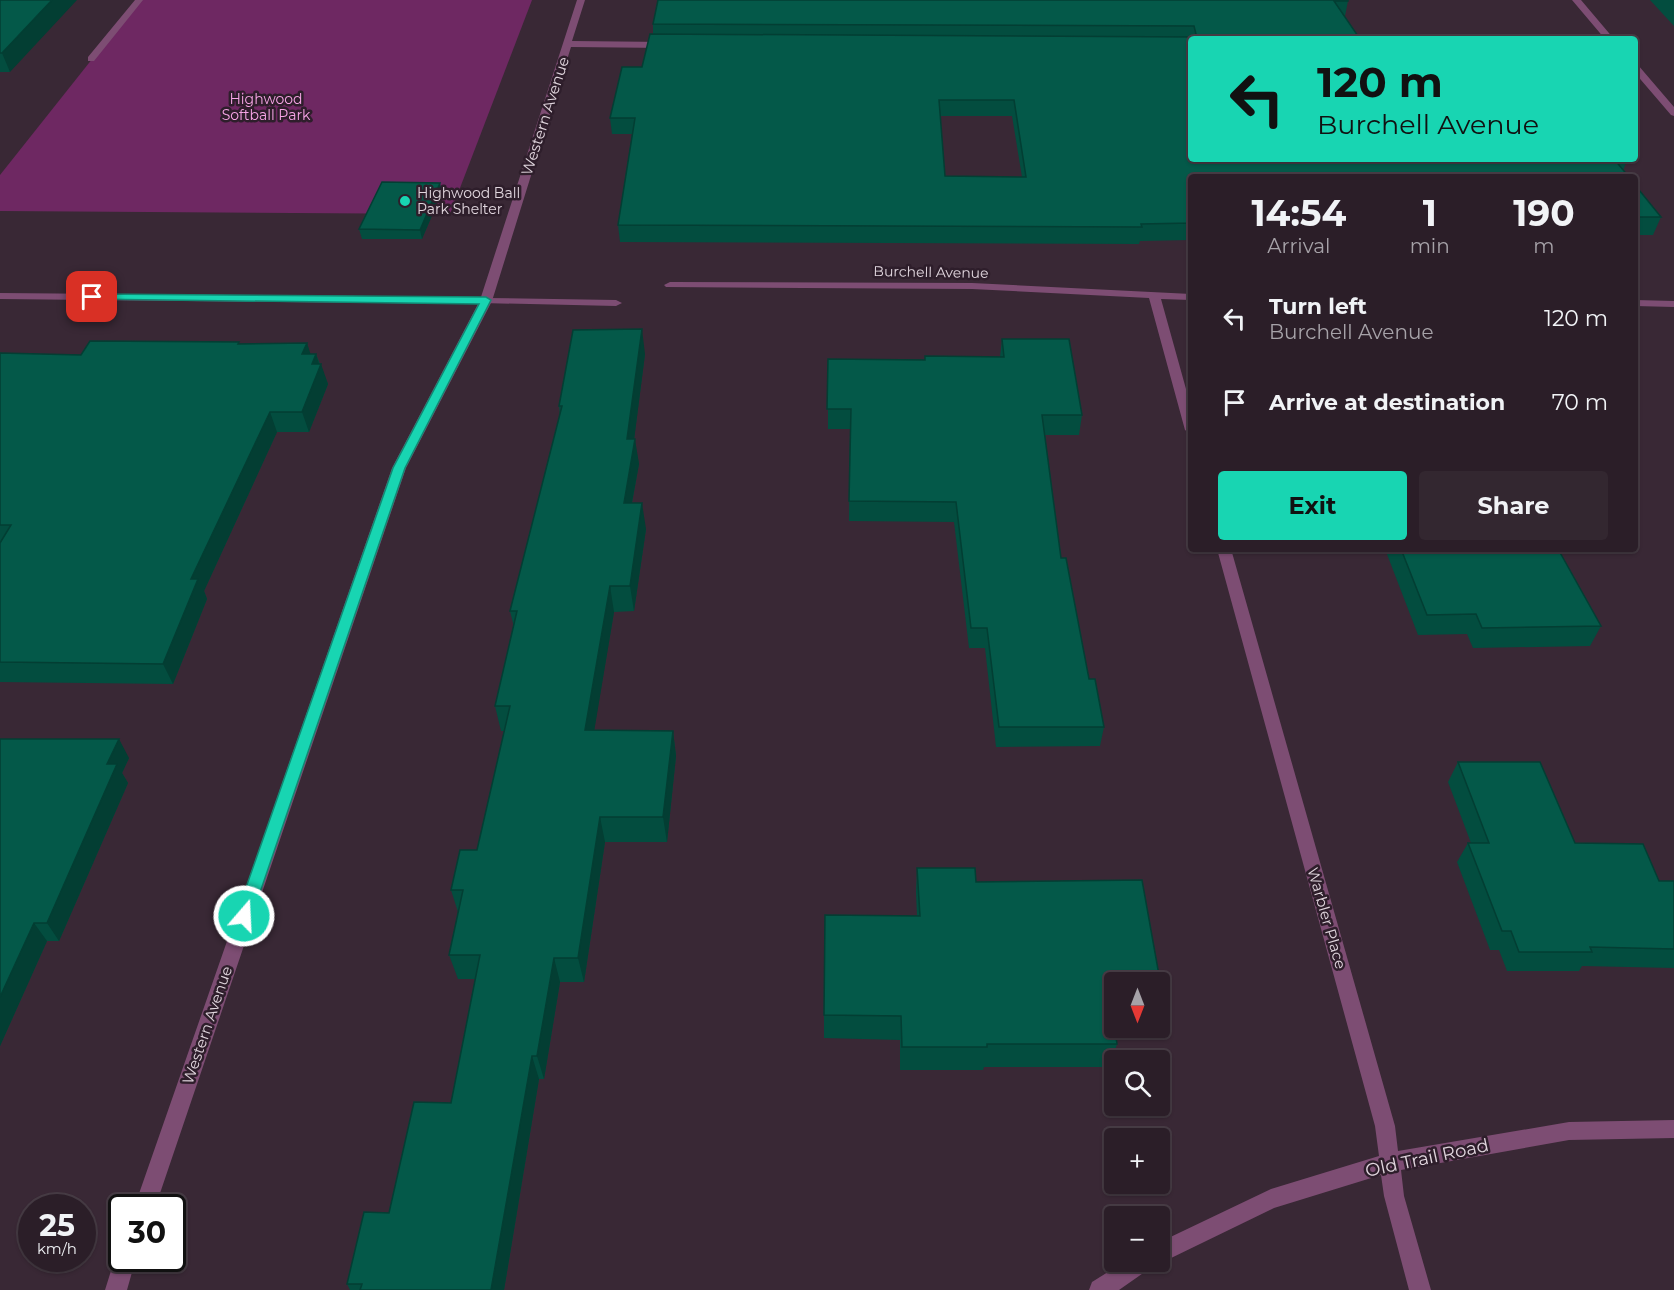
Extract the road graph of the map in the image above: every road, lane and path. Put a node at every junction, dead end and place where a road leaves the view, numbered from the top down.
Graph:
1 (139, 0) edge
2 (581, 0) edge
3 (1576, 0) edge
4 (1608, 36) edge
5 (568, 44) junction
6 (680, 45) edge
7 (91, 59) dead end
8 (1638, 71) edge
9 (1674, 113) edge
10 (670, 285) dead end
11 (0, 296) edge
12 (1154, 296) junction
13 (1188, 297) edge
14 (486, 300) junction
15 (616, 303) dead end
16 (1638, 303) edge
17 (1674, 304) edge
18 (1188, 419) edge
19 (1225, 552) edge
20 (1674, 1129) edge
21 (1390, 1162) junction
22 (149, 1194) edge
23 (1170, 1248) edge
24 (122, 1272) edge
25 (1127, 1272) edge
26 (116, 1290) edge
27 (1100, 1290) edge
28 (1420, 1290) edge

1 - 7 street
2 - 5 street, Western Avenue
3 - 4 street
5 - 6 street
5 - 14 street, Western Avenue
8 - 9 street
10 - 12 street, Burchell Avenue
11 - 14 street
12 - 13 street, Burchell Avenue
12 - 18 street
14 - 15 street
14 - 22 street, Western Avenue
16 - 17 street
19 - 21 street, Warbler Place
20 - 21 street, Old Trail Road
21 - 23 street, Old Trail Road
21 - 28 street, Warbler Place
24 - 26 street
25 - 27 street

